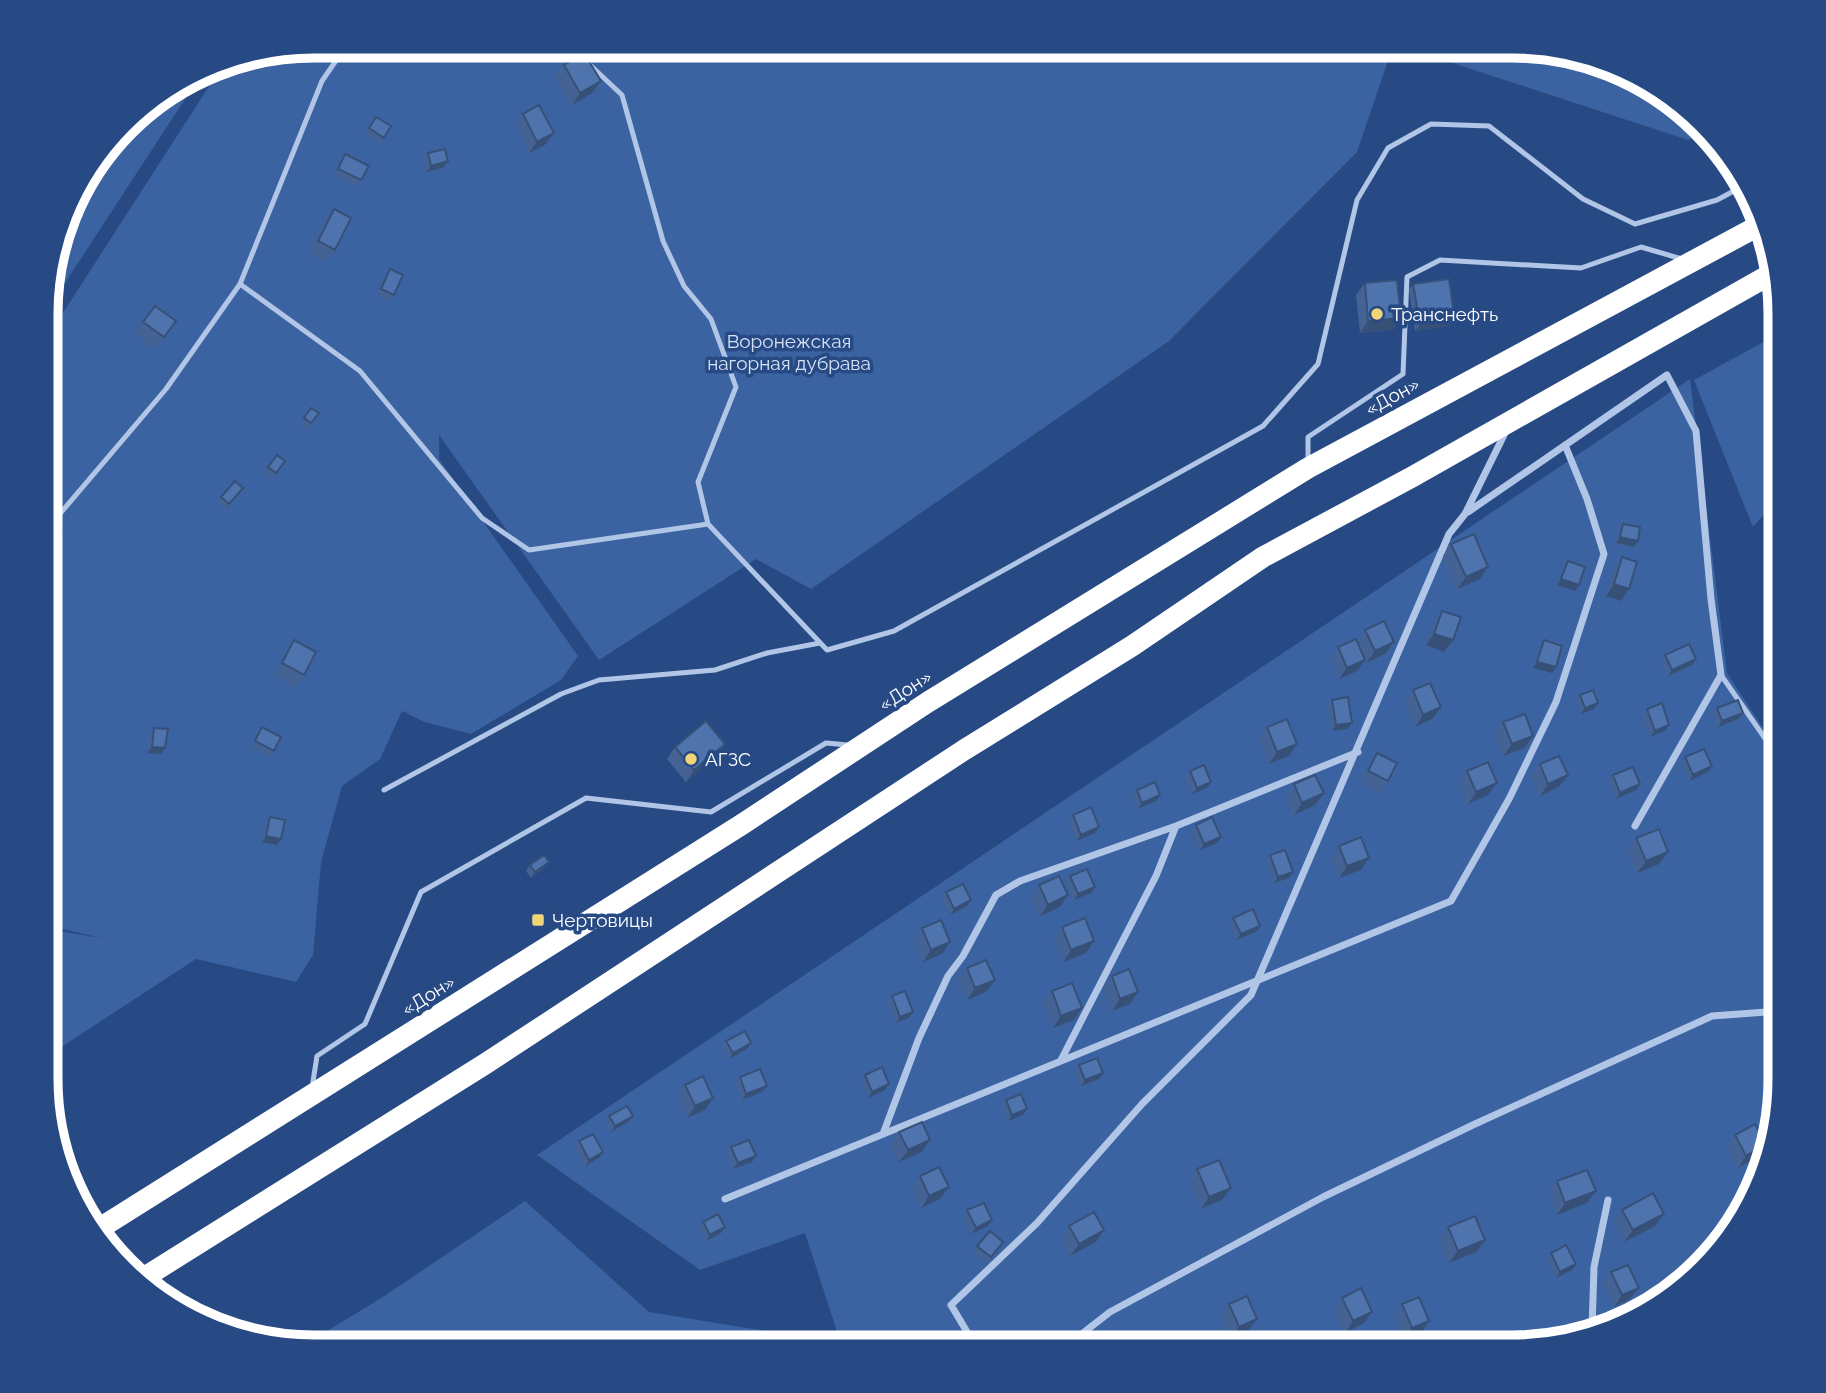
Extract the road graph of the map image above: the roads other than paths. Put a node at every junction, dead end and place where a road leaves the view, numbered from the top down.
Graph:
1 (338, 58) edge
2 (583, 58) edge
3 (1736, 190) edge
4 (1754, 228) edge
5 (1689, 261) junction
6 (1765, 277) edge
7 (240, 284) junction
8 (1511, 420) junction
9 (1565, 445) junction
10 (1308, 468) junction
11 (1465, 514) junction
12 (58, 515) edge
13 (708, 524) junction
14 (820, 643) junction
15 (1721, 676) junction
16 (1768, 743) edge
17 (862, 747) junction
18 (1358, 752) junction
19 (384, 790) dead end
20 (1176, 826) junction
21 (1635, 826) dead end
22 (1258, 978) junction
23 (1768, 1012) edge
24 (1061, 1060) junction
25 (310, 1095) junction
26 (883, 1133) junction
27 (725, 1199) dead end
28 (1608, 1200) dead end
29 (104, 1226) edge
30 (149, 1275) edge
31 (1592, 1323) edge
32 (969, 1335) edge
33 (1080, 1335) edge

1 - 7 lane
2 - 13 lane
3 - 14 lane
4 - 5 highway, «Дон»
5 - 10 highway, «Дон»
5 - 10 lane
6 - 8 highway
7 - 12 lane
7 - 13 lane
8 - 11 street
8 - 30 highway
9 - 11 street
9 - 15 street
9 - 22 street
10 - 17 highway, «Дон»
11 - 18 street
13 - 14 lane
14 - 19 lane
15 - 16 lane
15 - 21 street
17 - 25 highway, «Дон»
17 - 25 lane
18 - 20 street
18 - 22 street
20 - 24 street
20 - 26 street
22 - 24 street
22 - 32 street
23 - 33 street
24 - 26 street
25 - 29 highway, «Дон»
26 - 27 street
28 - 31 street

